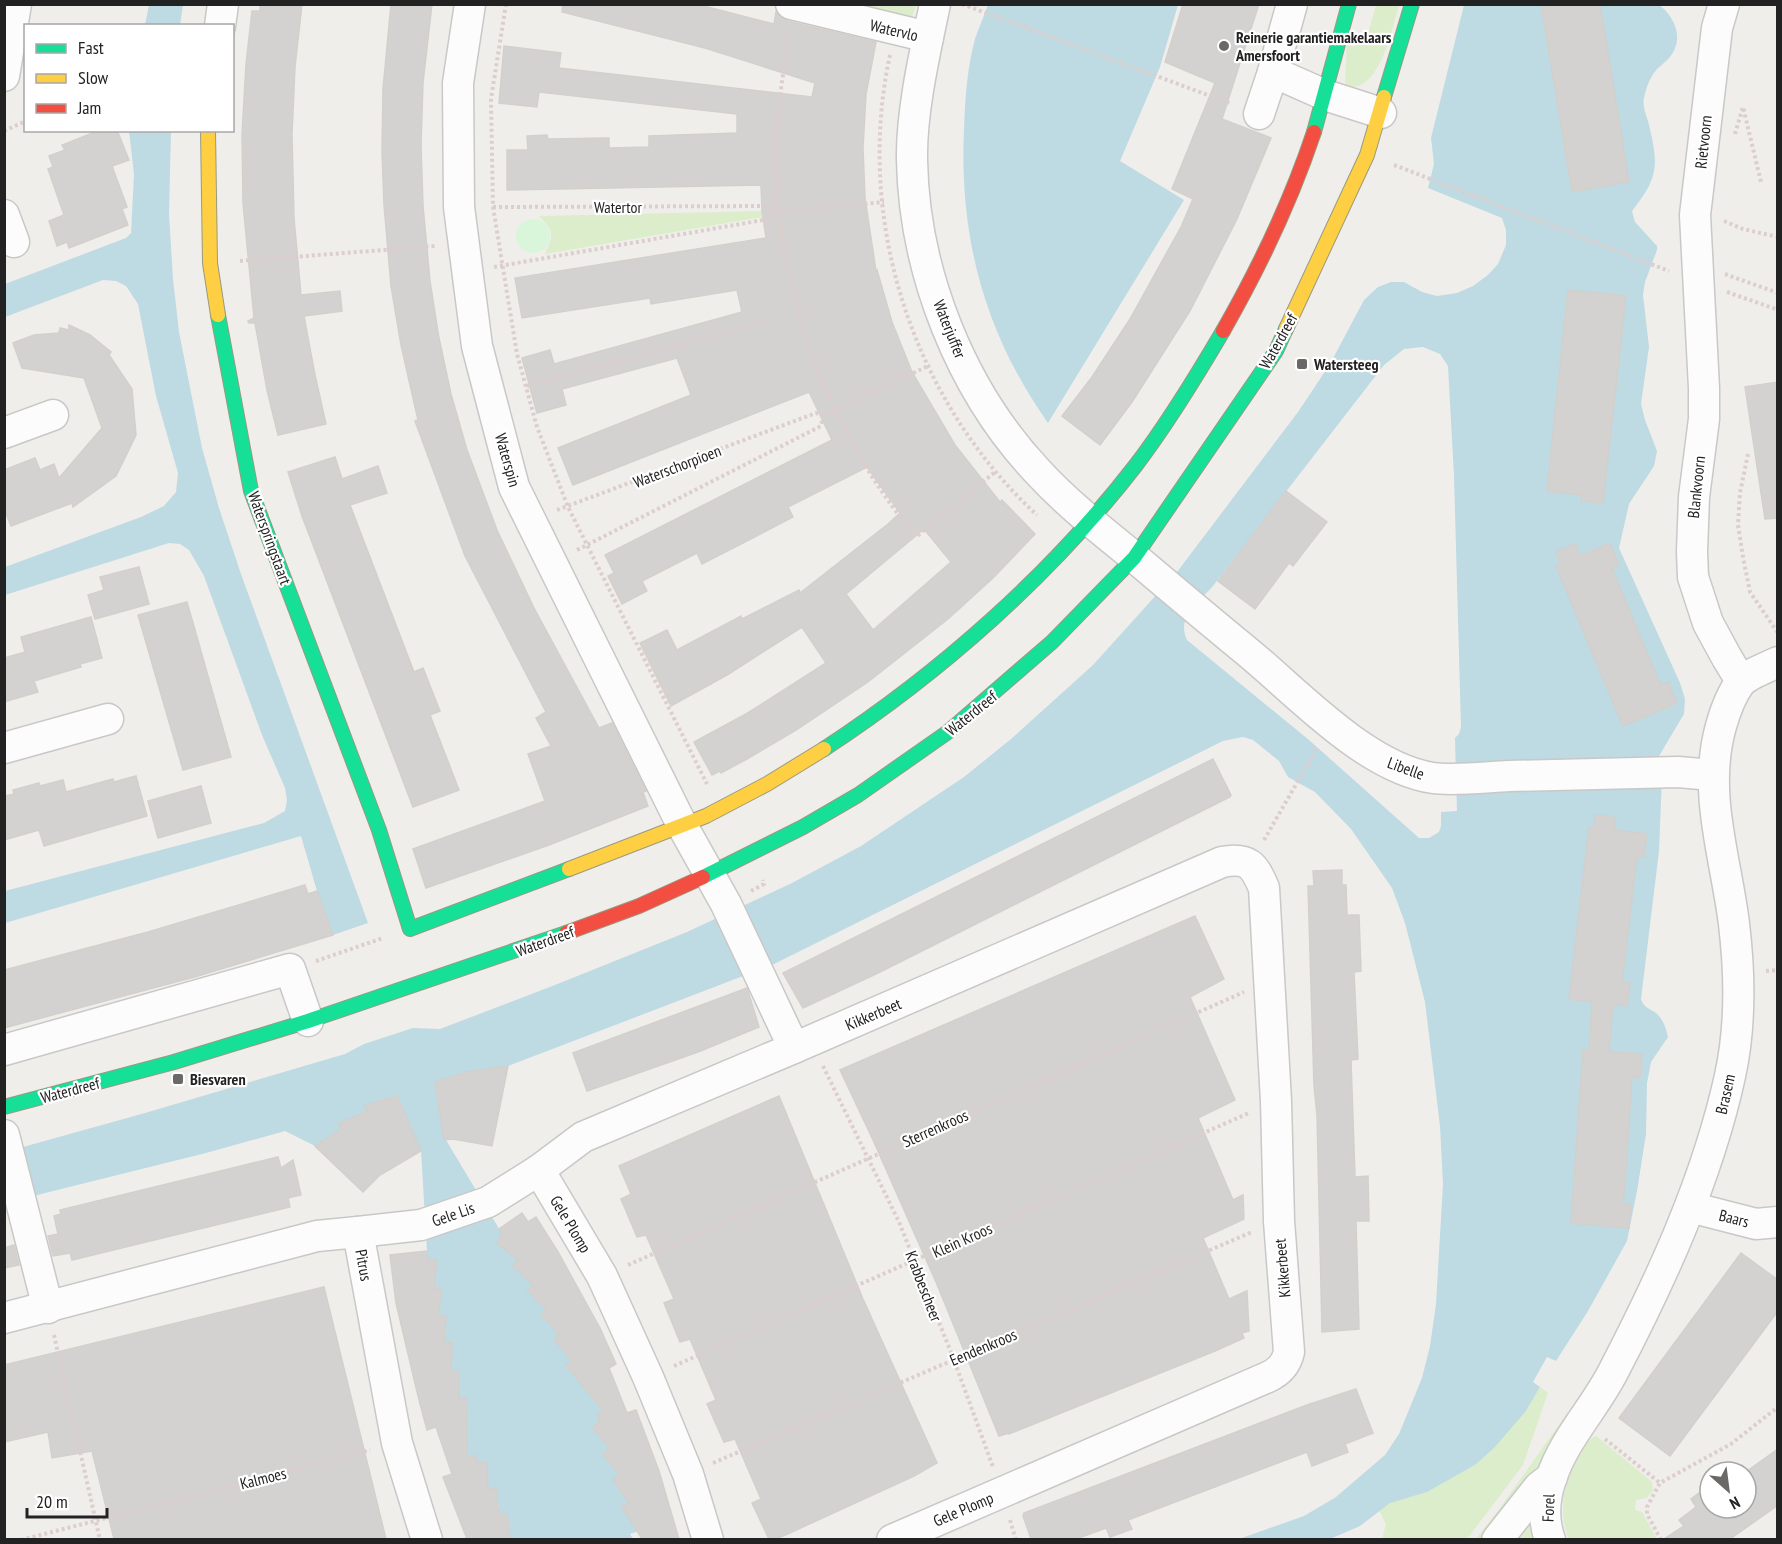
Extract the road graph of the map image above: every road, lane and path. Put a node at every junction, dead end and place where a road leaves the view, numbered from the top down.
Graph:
1 (16, 4) edge
2 (223, 4) edge
3 (470, 4) edge
4 (506, 4) edge
5 (935, 4) edge
6 (963, 4) edge
7 (1292, 4) edge
8 (1349, 4) edge
9 (1412, 4) edge
10 (1724, 4) edge
11 (793, 5) edge
12 (220, 24) edge
13 (928, 38) junction
14 (1274, 72) junction
15 (4, 76) edge
16 (1162, 78) dead end
17 (1325, 95) junction
18 (1381, 113) junction
19 (1259, 114) dead end
20 (24, 122) edge
21 (4, 131) edge
22 (208, 132) edge
23 (1733, 139) dead end
24 (1431, 178) dead end
25 (1761, 182) dead end
26 (915, 199) junction
27 (459, 207) junction
28 (493, 207) junction
29 (780, 212) junction
30 (774, 213) junction
31 (1695, 215) junction
32 (1778, 237) edge
33 (465, 257) junction
34 (210, 263) junction
35 (503, 266) junction
36 (1660, 268) dead end
37 (1698, 273) junction
38 (1778, 293) edge
39 (772, 320) dead end
40 (958, 352) junction
41 (527, 386) junction
42 (834, 411) junction
43 (53, 415) dead end
44 (823, 416) junction
45 (4, 433) edge
46 (1748, 454) dead end
47 (995, 472) dead end
48 (568, 507) junction
49 (530, 520) junction
50 (1089, 520) junction
51 (586, 545) junction
52 (1134, 558) junction
53 (552, 564) junction
54 (1778, 633) edge
55 (1778, 662) edge
56 (1742, 681) junction
57 (108, 719) dead end
58 (1320, 743) dead end
59 (4, 748) edge
60 (1712, 775) junction
61 (719, 809) junction
62 (683, 826) junction
63 (1250, 864) junction
64 (710, 874) junction
65 (410, 929) junction
66 (290, 969) junction
67 (1269, 981) junction
68 (308, 1021) junction
69 (802, 1045) junction
70 (4, 1050) edge
71 (1276, 1101) junction
72 (4, 1107) edge
73 (6, 1140) edge
74 (867, 1158) junction
75 (539, 1170) junction
76 (1690, 1206) junction
77 (1279, 1221) junction
78 (1778, 1222) edge
79 (358, 1232) junction
80 (914, 1261) junction
81 (602, 1276) junction
82 (48, 1308) junction
83 (4, 1318) edge
84 (954, 1360) junction
85 (648, 1377) junction
86 (1778, 1407) edge
87 (1583, 1419) junction
88 (397, 1443) junction
89 (687, 1474) junction
90 (1552, 1477) junction
91 (1660, 1483) junction
92 (1002, 1492) junction
93 (95, 1521) junction
94 (21, 1539) edge
95 (100, 1539) edge
96 (427, 1539) edge
97 (708, 1539) edge
98 (892, 1539) edge
99 (1016, 1539) edge
100 (1497, 1539) edge
101 (1550, 1539) edge
102 (1661, 1539) edge

1 - 15 street
2 - 12 street
3 - 27 street, Waterspin
4 - 28 path
5 - 13 street, Waterjuffer
6 - 16 path
7 - 14 street
8 - 17 street
9 - 18 street, Waterdreef
10 - 31 street, Rietvoorn
11 - 13 street, Watervlo
11 - 29 path
13 - 26 street, Waterjuffer
14 - 17 street
14 - 19 street
17 - 18 street
17 - 50 street
18 - 52 street, Waterdreef
20 - 21 path
22 - 34 street, Waterspringstaart
23 - 25 path
24 - 36 path
26 - 29 path, Watertor
26 - 40 street, Waterjuffer
27 - 28 path, Watertor
27 - 33 street, Waterspin
28 - 30 path, Watertor
28 - 35 path
29 - 30 path, Watertor
29 - 42 path
30 - 35 path, Watertor
31 - 32 path
31 - 37 street, Rietvoorn
33 - 34 path, Watertor
33 - 35 path, Watertor
33 - 49 street, Waterspin
34 - 65 street, Waterspringstaart
35 - 41 path
37 - 38 path
37 - 56 street, Blankvoorn
39 - 41 path
40 - 42 path, Waterschorpioen
40 - 50 street, Waterjuffer
41 - 48 path
42 - 44 path, Waterschorpioen
42 - 47 path
43 - 45 street
44 - 48 path, Waterschorpioen
44 - 51 path, Waterschorpioen
46 - 54 path
48 - 49 path, Waterschorpioen
48 - 51 path
49 - 53 street, Waterspin
50 - 52 street, Waterjuffer
50 - 61 street
51 - 53 path, Waterschorpioen
51 - 61 path
52 - 60 street, Libelle
52 - 64 street, Waterdreef
53 - 62 street, Waterspin
55 - 56 street
56 - 60 street, Brasem
57 - 59 street
58 - 63 path
60 - 76 street, Brasem
61 - 62 street
62 - 64 street, Waterspin
62 - 65 street
63 - 67 street, Kikkerbeet
63 - 69 street, Kikkerbeet
64 - 68 street, Waterdreef
64 - 69 street
65 - 66 path
66 - 68 street
66 - 70 street
67 - 71 street, Kikkerbeet
67 - 74 path, Sterrenkroos
68 - 72 street, Waterdreef
69 - 74 path, Krabbescheer
69 - 75 street
71 - 77 street, Kikkerbeet
71 - 80 path, Klein Kroos
73 - 82 street
74 - 80 path, Krabbescheer
74 - 81 path, Sterrenkroos
75 - 79 street, Gele Lis
75 - 81 street, Gele Plomp
76 - 78 street, Baars
76 - 87 street, Brasem
77 - 84 path, Eendenkroos
77 - 92 street, Kikkerbeet
79 - 82 street, Pitrus
79 - 88 street, Pitrus
80 - 84 path, Krabbescheer
80 - 85 path, Klein Kroos
81 - 85 street, Gele Plomp
82 - 83 street, Pitrus
82 - 93 path
84 - 89 path, Eendenkroos
84 - 92 path, Krabbescheer
85 - 89 street, Gele Plomp
86 - 91 path
87 - 90 street, Brasem
87 - 91 path
88 - 93 path, Kalmoes
88 - 96 street, Pitrus
89 - 97 street, Gele Plomp
90 - 100 street
90 - 101 street, Forel
91 - 102 path
92 - 98 street, Gele Plomp
92 - 99 path, Krabbescheer
93 - 94 path, Kalmoes
93 - 95 path

